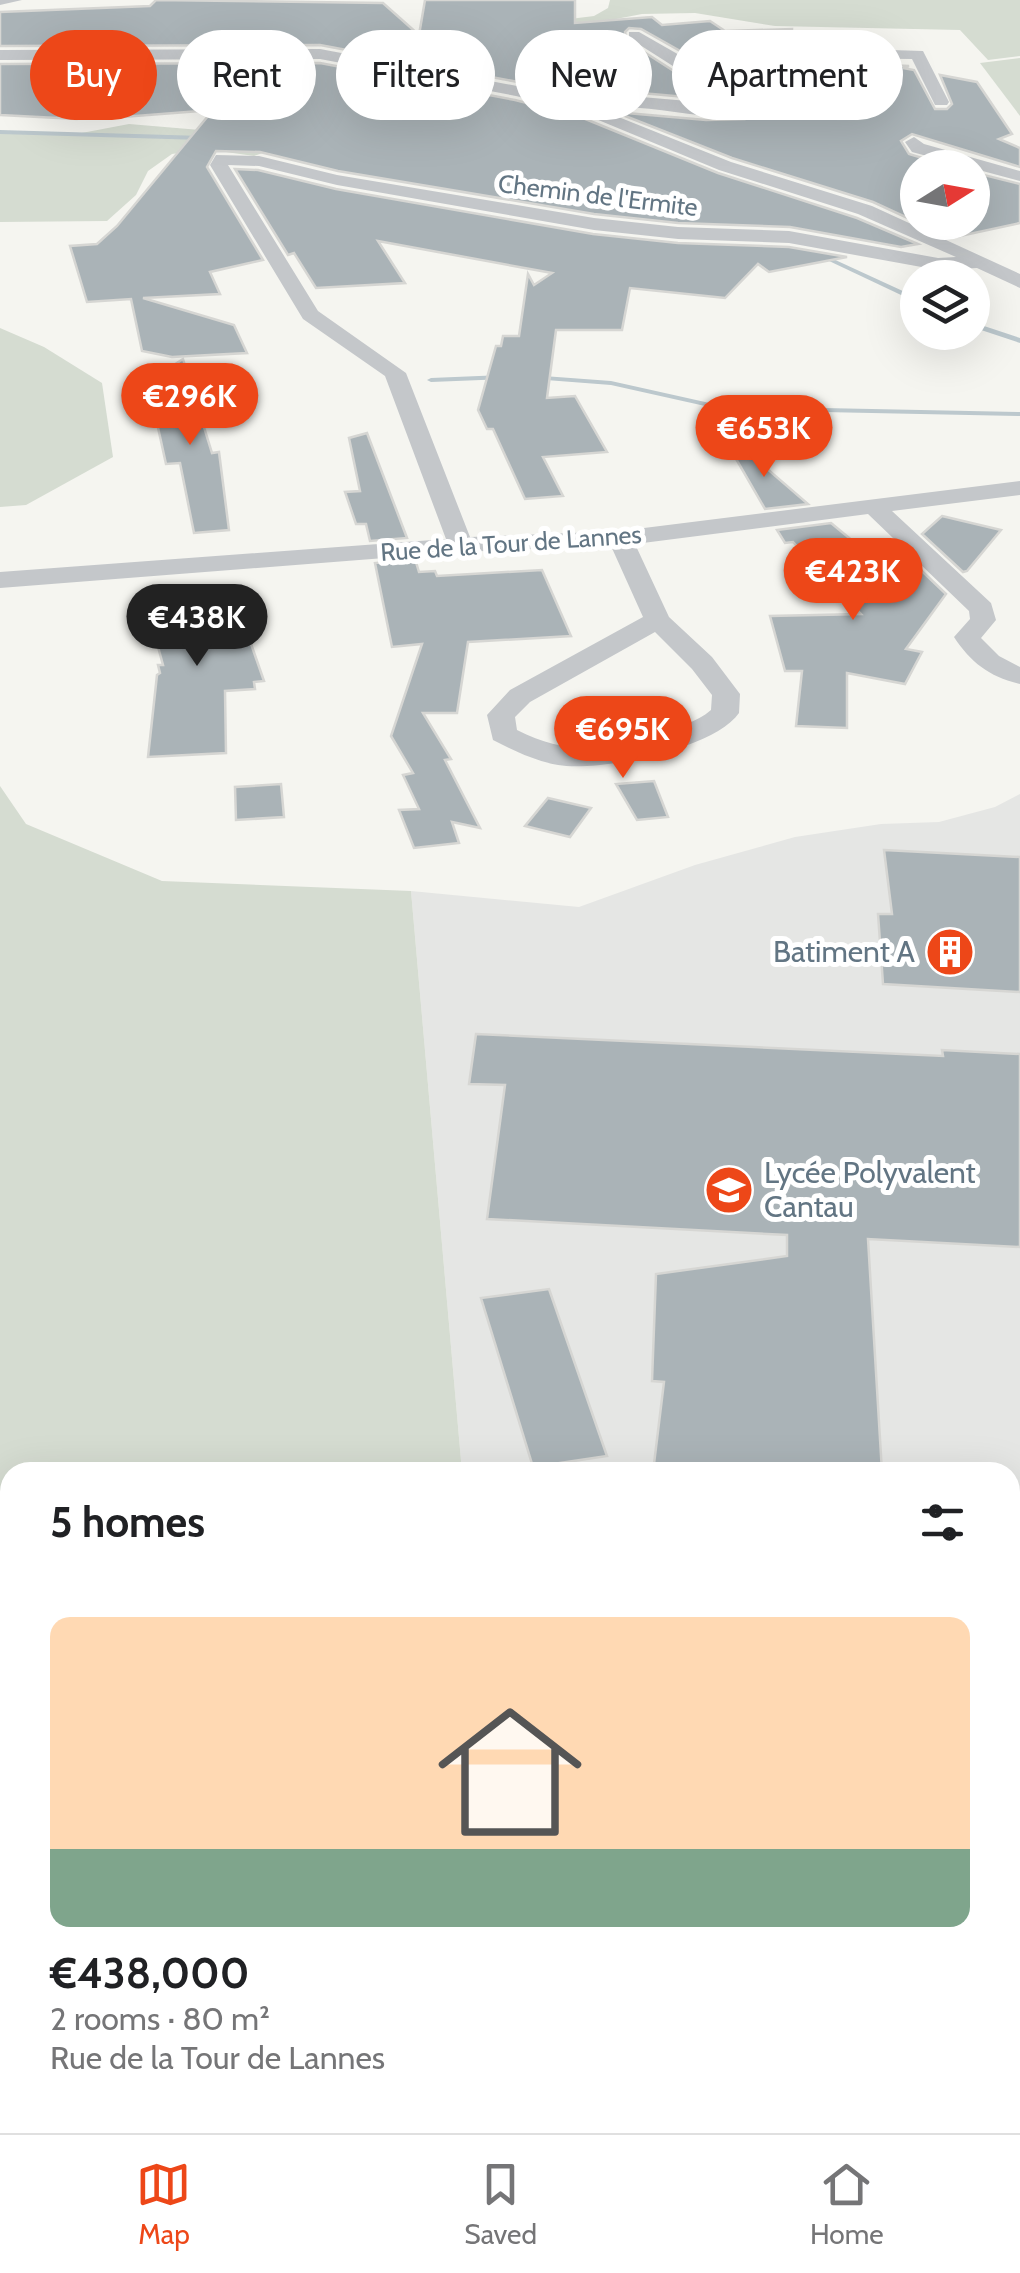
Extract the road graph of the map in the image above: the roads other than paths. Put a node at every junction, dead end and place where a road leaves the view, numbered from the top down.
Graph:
1 (16, 0) edge
2 (0, 1) edge
3 (903, 54) edge
4 (0, 55) edge
5 (515, 91) edge
6 (942, 102) dead end
7 (612, 120) edge
8 (914, 142) dead end
9 (1020, 176) edge
10 (916, 260) edge
11 (974, 260) edge
12 (990, 268) edge
13 (1020, 282) edge
14 (1020, 488) edge
15 (875, 508) junction
16 (620, 538) junction
17 (461, 545) junction
18 (0, 580) edge
19 (657, 620) junction
20 (1020, 676) edge

1 - 2 street
3 - 6 street
4 - 5 street
7 - 11 street
8 - 9 street
10 - 17 street, Chemin de l'Ermite
12 - 13 street
14 - 15 street, Rue de la Tour de Lannes
15 - 16 street, Rue de la Tour de Lannes
15 - 20 street
16 - 17 street, Rue de la Tour de Lannes
16 - 19 street
17 - 18 street, Rue de la Tour de Lannes
19 - 19 street

